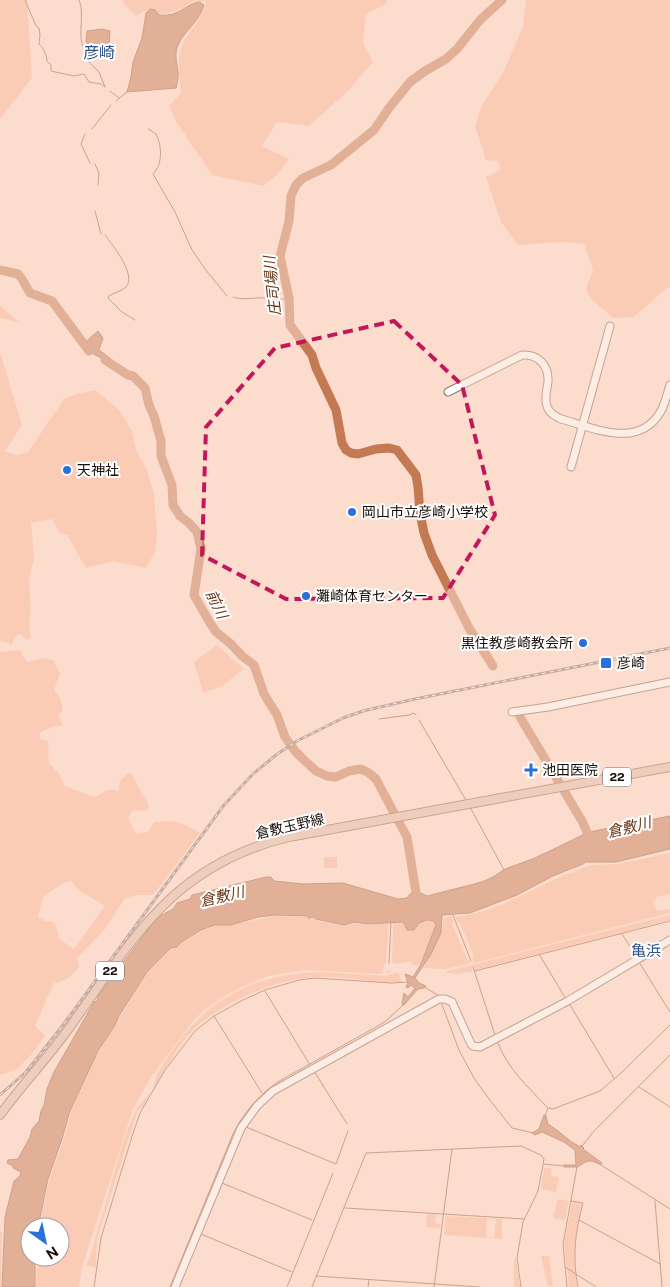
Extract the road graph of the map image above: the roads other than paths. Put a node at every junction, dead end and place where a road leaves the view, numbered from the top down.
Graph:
1 (610, 326) dead end
2 (670, 385) edge
3 (448, 392) dead end
4 (583, 425) junction
5 (571, 467) dead end
6 (670, 682) edge
7 (512, 712) dead end
8 (670, 767) edge
9 (670, 940) edge
10 (0, 1115) edge
11 (175, 1287) edge

1 - 4 street
2 - 4 street
3 - 4 street
4 - 5 street
6 - 7 street
8 - 10 main road, 倉敷玉野線 / 22
9 - 11 street

